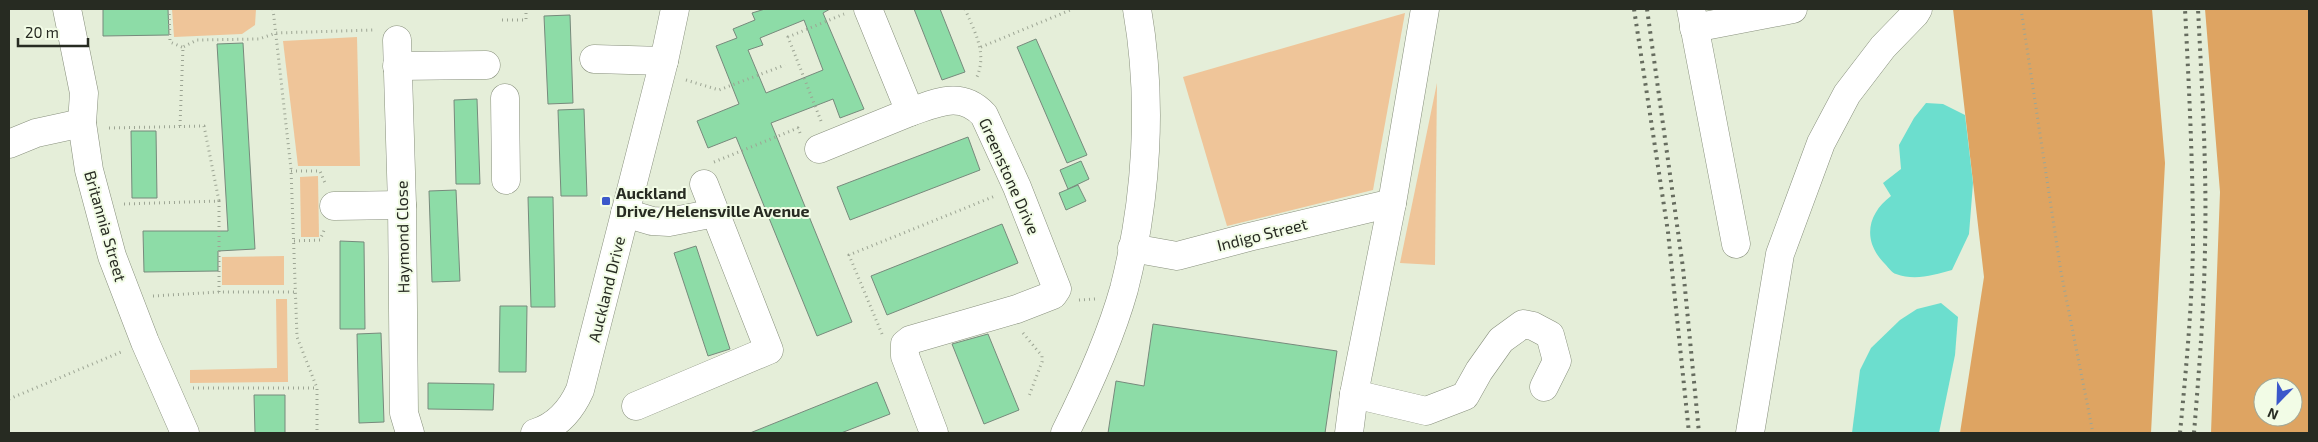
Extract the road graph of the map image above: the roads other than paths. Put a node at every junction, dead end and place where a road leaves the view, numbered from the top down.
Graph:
1 (66, 9) edge
2 (675, 9) edge
3 (1137, 9) edge
4 (1425, 9) edge
5 (1793, 9) edge
6 (1918, 9) edge
7 (858, 10) edge
8 (1692, 18) edge
9 (594, 59) dead end
10 (486, 65) dead end
11 (662, 66) junction
12 (505, 98) dead end
13 (910, 112) junction
14 (82, 126) junction
15 (9, 144) edge
16 (825, 147) road end
17 (506, 180) dead end
18 (704, 184) road end
19 (1392, 203) junction
20 (402, 205) junction
21 (334, 206) road end
22 (625, 213) junction
23 (715, 213) junction
24 (1736, 244) dead end
25 (1132, 248) junction
26 (1544, 388) dead end
27 (1354, 394) junction
28 (636, 406) dead end
29 (185, 433) edge
30 (410, 433) edge
31 (535, 433) edge
32 (934, 433) edge
33 (1065, 433) edge
34 (1349, 433) edge
35 (1750, 433) edge

1 - 14 street, Britannia Street
2 - 11 street, Auckland Drive
3 - 25 street
4 - 19 street
5 - 8 street
6 - 35 street
7 - 13 street
8 - 24 street
9 - 11 street
10 - 20 street, Haymond Close
11 - 22 street, Auckland Drive
12 - 17 street
13 - 16 street, Greenstone Drive
13 - 32 street, Greenstone Drive
14 - 15 street
14 - 29 street, Britannia Street
18 - 23 street
19 - 25 street, Indigo Street
19 - 27 street
20 - 21 street
20 - 30 street, Haymond Close
22 - 23 street
22 - 31 street, Auckland Drive
23 - 28 street
25 - 33 street
26 - 27 street
27 - 34 street

